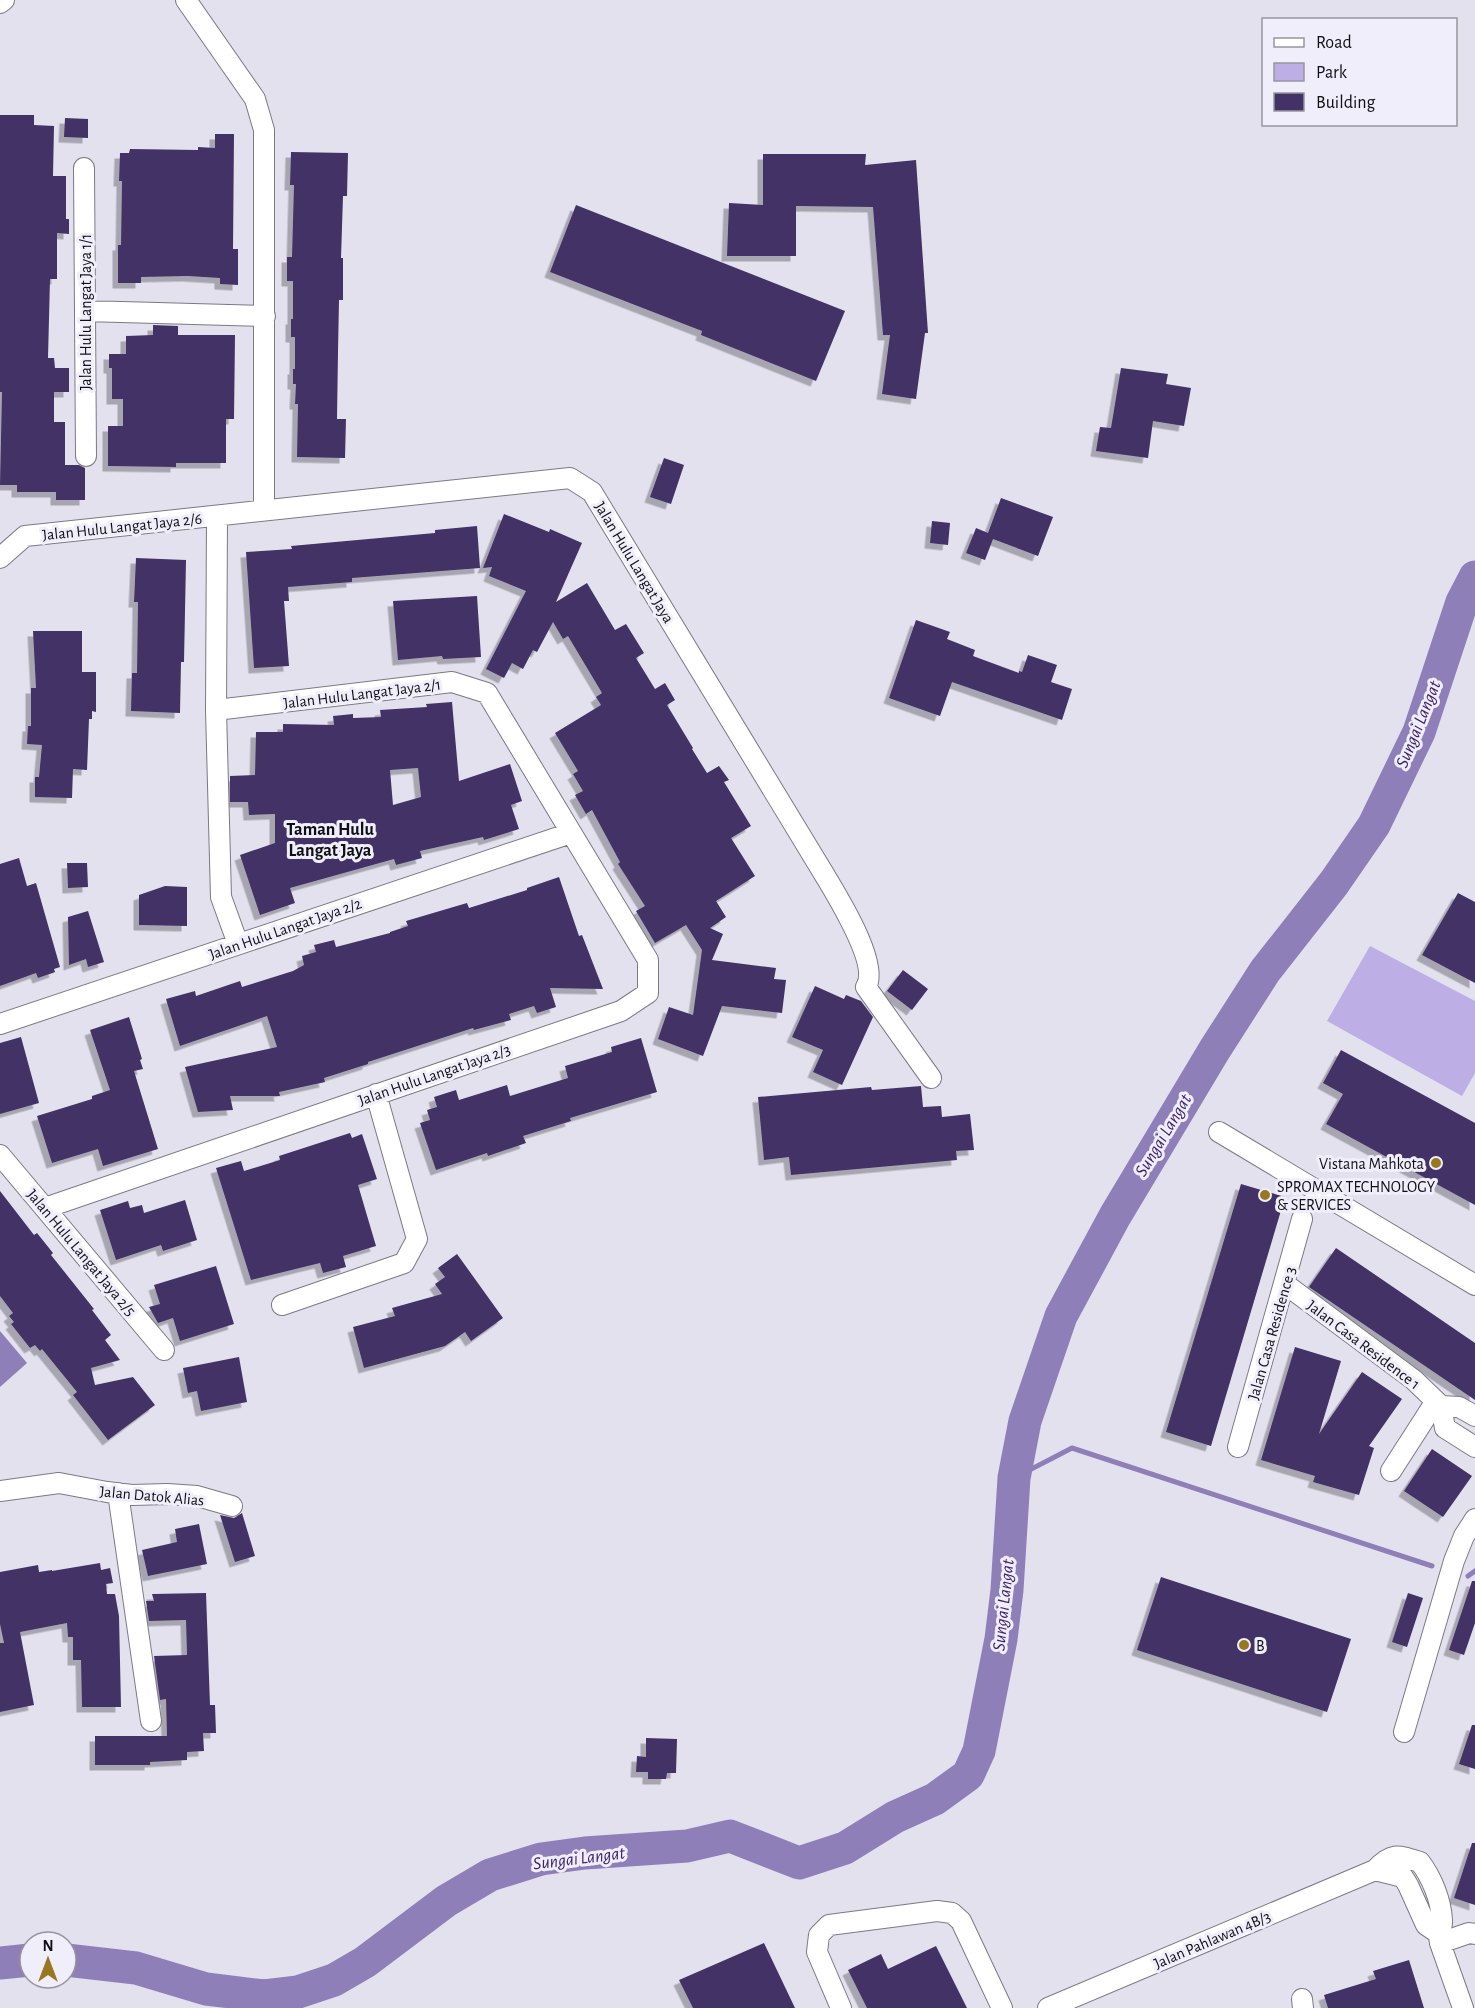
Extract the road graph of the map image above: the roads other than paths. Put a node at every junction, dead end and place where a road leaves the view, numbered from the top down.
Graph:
1 (4, 0) edge
2 (186, 0) edge
3 (0, 3) edge
4 (84, 168) dead end
5 (85, 310) junction
6 (265, 316) junction
7 (86, 456) dead end
8 (264, 510) junction
9 (217, 517) junction
10 (0, 558) edge
11 (216, 710) junction
12 (571, 833) junction
13 (238, 944) junction
14 (0, 1024) edge
15 (931, 1078) dead end
16 (376, 1094) junction
17 (1219, 1132) dead end
18 (0, 1155) edge
19 (45, 1208) junction
20 (1302, 1219) dead end
21 (1285, 1284) junction
22 (1475, 1285) edge
23 (282, 1305) dead end
24 (164, 1350) dead end
25 (1439, 1403) junction
26 (1475, 1416) edge
27 (1238, 1447) dead end
28 (1475, 1447) edge
29 (1391, 1471) dead end
30 (0, 1491) edge
31 (118, 1493) junction
32 (232, 1506) dead end
33 (1475, 1519) edge
34 (151, 1721) dead end
35 (1404, 1732) dead end
36 (1475, 1934) edge
37 (1439, 1938) junction
38 (1048, 2007) edge
39 (841, 2008) edge
40 (1002, 2008) edge
41 (1463, 2008) edge

1 - 3 street
2 - 6 street
4 - 5 street, Jalan Hulu Langat Jaya 1/1
5 - 6 street
5 - 7 street, Jalan Hulu Langat Jaya 1/1
6 - 8 street
8 - 9 street, Jalan Hulu Langat Jaya
8 - 15 street, Jalan Hulu Langat Jaya
9 - 10 street, Jalan Hulu Langat Jaya 2/6
9 - 11 street
11 - 12 street, Jalan Hulu Langat Jaya 2/1
11 - 13 street
12 - 13 street, Jalan Hulu Langat Jaya 2/2
12 - 16 street, Jalan Hulu Langat Jaya 2/3
13 - 14 street, Jalan Hulu Langat Jaya 2/2
16 - 19 street, Jalan Hulu Langat Jaya 2/3
16 - 23 street
17 - 22 street
18 - 19 street, Jalan Hulu Langat Jaya 2/5
19 - 24 street, Jalan Hulu Langat Jaya 2/5
20 - 21 street, Jalan Casa Residence 3
21 - 25 street, Jalan Casa Residence 1
21 - 27 street, Jalan Casa Residence 3
25 - 26 street
25 - 28 street, Jalan Casa Residence 1
25 - 29 street
30 - 31 street, Jalan Datok Alias
31 - 32 street, Jalan Datok Alias
31 - 34 street
33 - 35 street
36 - 37 street
37 - 38 street, Jalan Pahlawan 4B/3
37 - 41 street
39 - 40 street

